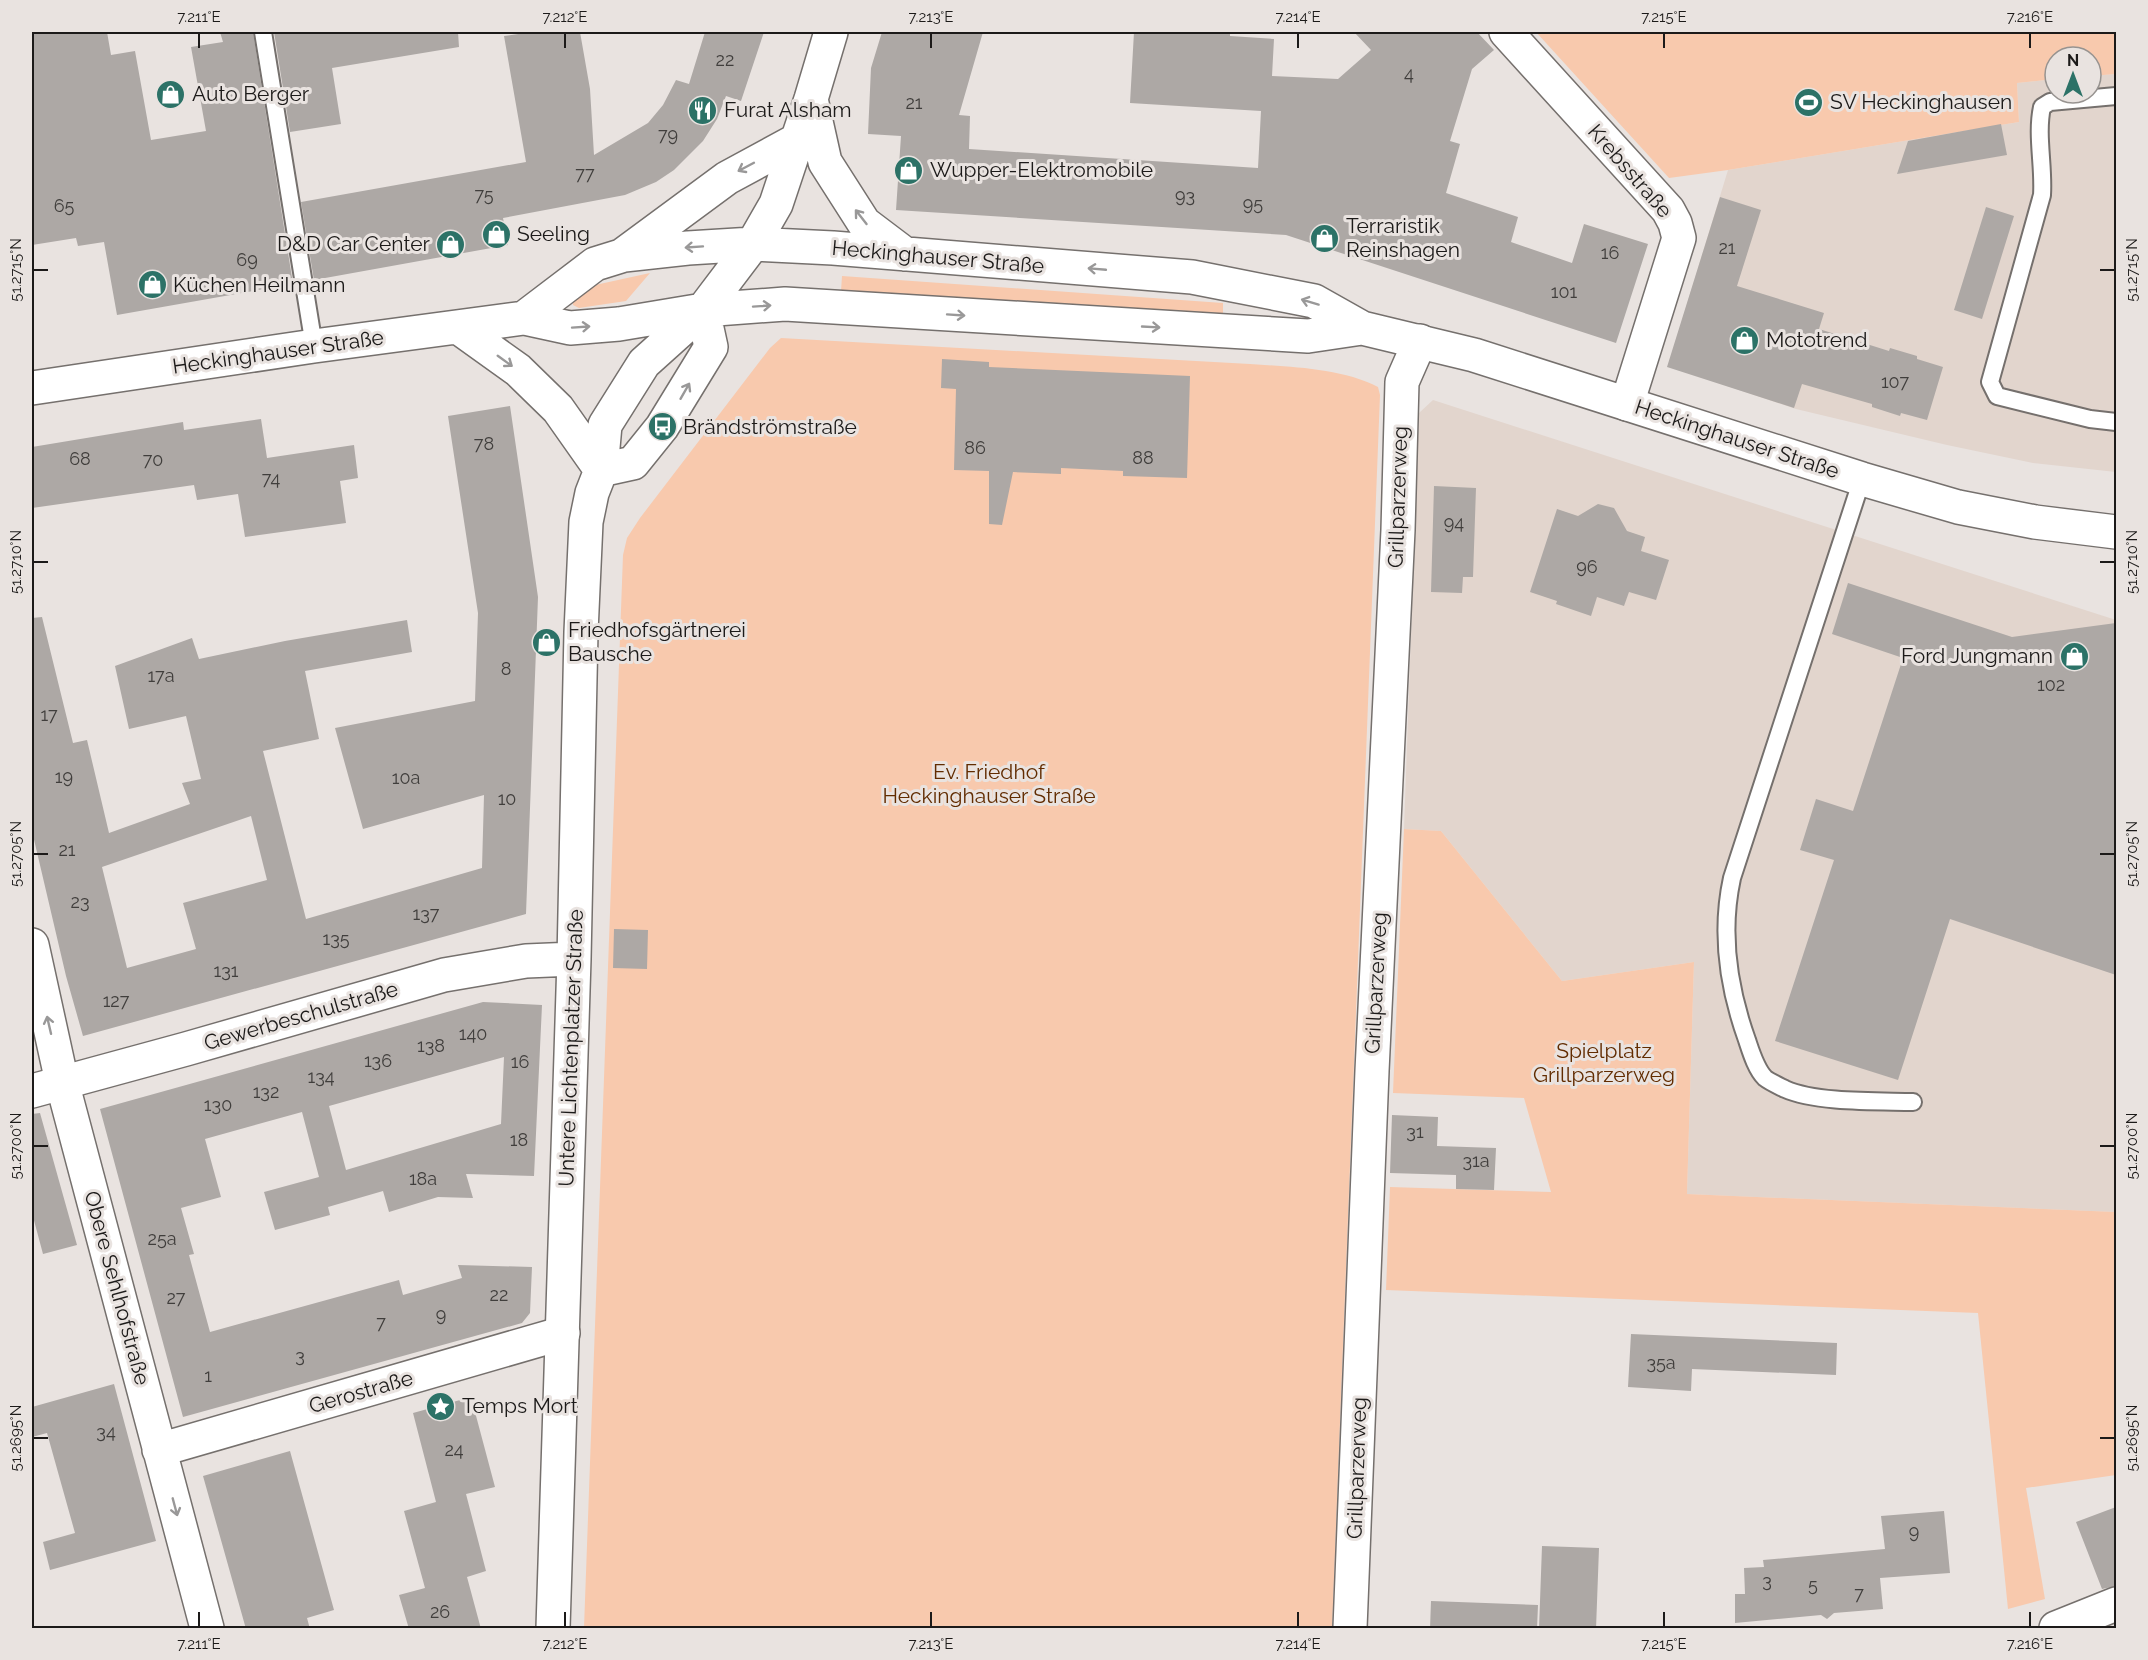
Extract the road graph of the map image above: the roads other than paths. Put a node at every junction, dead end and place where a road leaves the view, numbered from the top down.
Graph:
1 (263, 32) edge
2 (831, 32) edge
3 (1506, 32) edge
4 (2116, 96) edge
5 (811, 99) junction
6 (797, 140) junction
7 (753, 244) junction
8 (906, 254) junction
9 (624, 255) junction
10 (703, 310) junction
11 (524, 318) junction
12 (458, 327) junction
13 (1362, 328) junction
14 (1420, 341) junction
15 (314, 346) junction
16 (32, 388) edge
17 (1627, 404) junction
18 (2116, 422) edge
19 (601, 470) junction
20 (1862, 479) junction
21 (2116, 532) edge
22 (32, 945) edge
23 (574, 959) junction
24 (47, 1086) edge
25 (1913, 1102) dead end
26 (563, 1333) junction
27 (159, 1450) junction
28 (2116, 1604) edge
29 (207, 1629) edge
30 (553, 1629) edge
31 (1350, 1629) edge
32 (2056, 1629) edge

1 - 15 lane
2 - 5 main road
3 - 17 main road, Krebsstraße
4 - 18 lane
5 - 6 main road
8 -> 5 main road
6 - 7 main road
6 -> 9 main road
7 - 8 main road, Heckinghauser Straße
7 -> 9 main road, Heckinghauser Straße
7 - 10 main road, Untere Lichtenplatzer Straße
13 -> 8 main road, Heckinghauser Straße
9 - 11 main road, Heckinghauser Straße
11 -> 10 main road, Heckinghauser Straße
10 -> 13 main road, Heckinghauser Straße
10 - 19 main road, Untere Lichtenplatzer Straße
19 -> 10 main road
11 - 12 main road, Heckinghauser Straße
12 - 15 main road, Heckinghauser Straße
12 -> 19 main road
13 - 14 main road, Heckinghauser Straße
14 - 17 main road, Heckinghauser Straße
14 - 31 main road, Grillparzerweg
15 - 16 main road, Heckinghauser Straße
17 - 20 main road, Heckinghauser Straße
19 - 23 main road, Untere Lichtenplatzer Straße
20 - 21 main road, Heckinghauser Straße
20 - 25 lane
24 -> 22 main road, Obere Sehlhofstraße
23 - 24 main road, Gewerbeschulstraße
23 - 26 main road, Untere Lichtenplatzer Straße
24 - 27 main road, Obere Sehlhofstraße
26 - 27 main road, Gerostraße
26 - 30 main road, Untere Lichtenplatzer Straße
27 -> 29 main road, Obere Sehlhofstraße
28 - 32 main road

